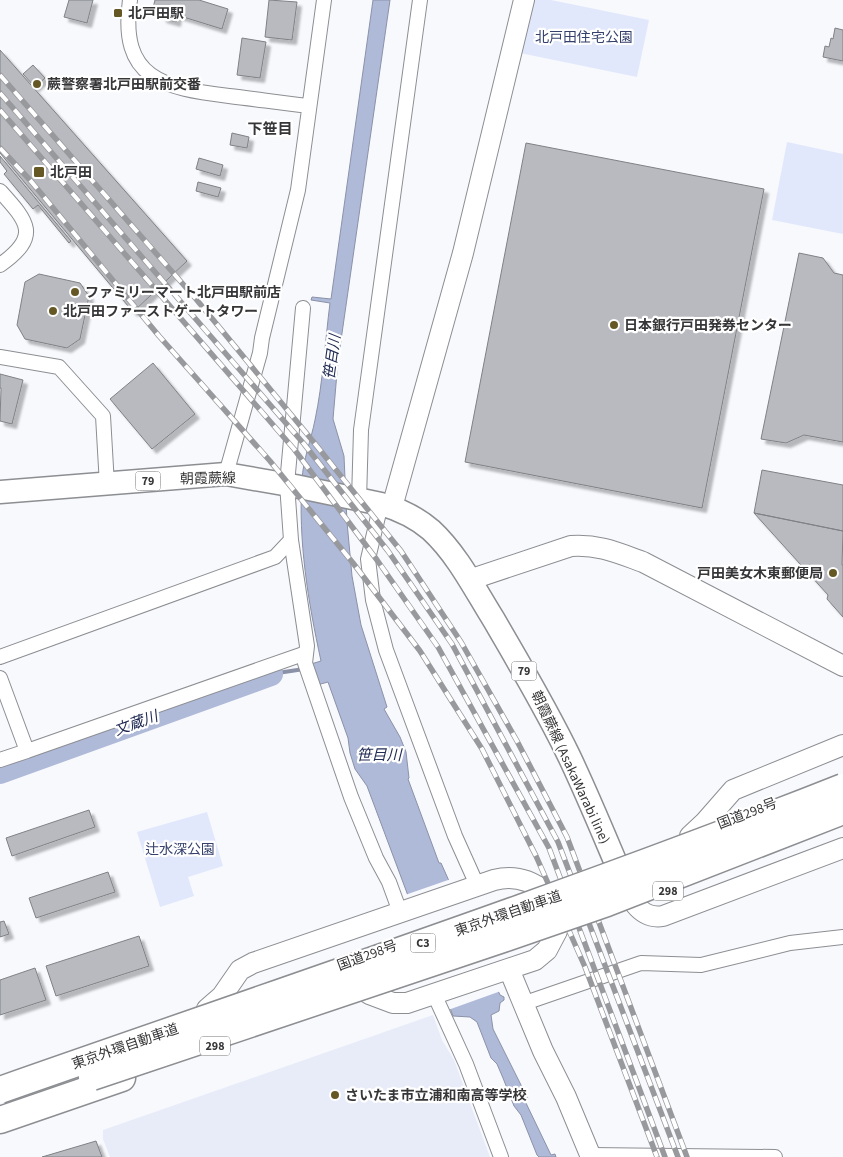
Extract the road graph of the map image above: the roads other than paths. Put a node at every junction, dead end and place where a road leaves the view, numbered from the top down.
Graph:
1 (130, 0) edge
2 (324, 0) edge
3 (420, 0) edge
4 (524, 0) edge
5 (308, 106) junction
6 (0, 191) edge
7 (0, 265) edge
8 (303, 308) dead end
9 (0, 357) edge
10 (226, 474) junction
11 (107, 485) junction
12 (291, 485) junction
13 (0, 492) edge
14 (370, 502) junction
15 (291, 540) junction
16 (469, 580) junction
17 (306, 653) junction
18 (0, 657) edge
19 (843, 666) edge
20 (0, 678) edge
21 (843, 745) edge
22 (27, 751) junction
23 (0, 760) edge
24 (843, 776) edge
25 (843, 787) edge
26 (843, 811) edge
27 (843, 821) edge
28 (843, 830) edge
29 (726, 833) junction
30 (690, 836) junction
31 (843, 848) edge
32 (617, 865) junction
33 (472, 887) junction
34 (544, 891) junction
35 (607, 903) junction
36 (634, 904) junction
37 (403, 911) junction
38 (843, 937) edge
39 (499, 964) junction
40 (434, 986) junction
41 (522, 1004) junction
42 (207, 1009) junction
43 (0, 1080) edge
44 (0, 1090) edge
45 (0, 1109) edge
46 (0, 1120) edge
47 (590, 1156) edge
48 (501, 1157) edge
49 (775, 1157) edge

1 - 5 street
2 - 5 street
3 - 14 street
4 - 14 street
5 - 10 street
6 - 7 street
8 - 12 street
9 - 11 street
10 - 11 main road, 朝霞蕨線 / 79
10 - 12 main road, 朝霞蕨線 / 79
11 - 13 main road, 朝霞蕨線 / 79
12 - 14 main road, 朝霞蕨線 (AsakaWarabi line) / 79
12 - 15 street
14 - 16 main road, 朝霞蕨線 (AsakaWarabi line) / 79
14 - 33 street
15 - 17 street
15 - 18 street
16 - 19 street
16 - 32 main road, 朝霞蕨線 (AsakaWarabi line) / 79
17 - 22 street
17 - 37 street
20 - 22 street
21 - 30 street
22 - 23 street
24 - 29 highway, bridge
24 - 30 highway, 国道298号
25 - 29 highway, 東京外環自動車道 / C3, bridge
26 - 35 highway, 東京外環自動車道 / C3, bridge
27 - 36 highway, 298
28 - 35 highway, bridge
29 - 44 highway, 東京外環自動車道 / C3, bridge
30 - 32 highway, 国道298号
31 - 36 street
32 - 34 highway, 国道298号
32 - 36 main road, 朝霞蕨線 (AsakaWarabi line) / 79
33 - 34 street
33 - 37 street
34 - 42 highway, 国道298号
35 - 45 highway, 東京外環自動車道 / C3, bridge
36 - 39 highway, 298
37 - 42 street
38 - 41 street
39 - 40 highway, 298
39 - 41 street
40 - 46 highway, 298
40 - 48 street
41 - 47 street
42 - 43 highway, 国道298号
47 - 49 street

